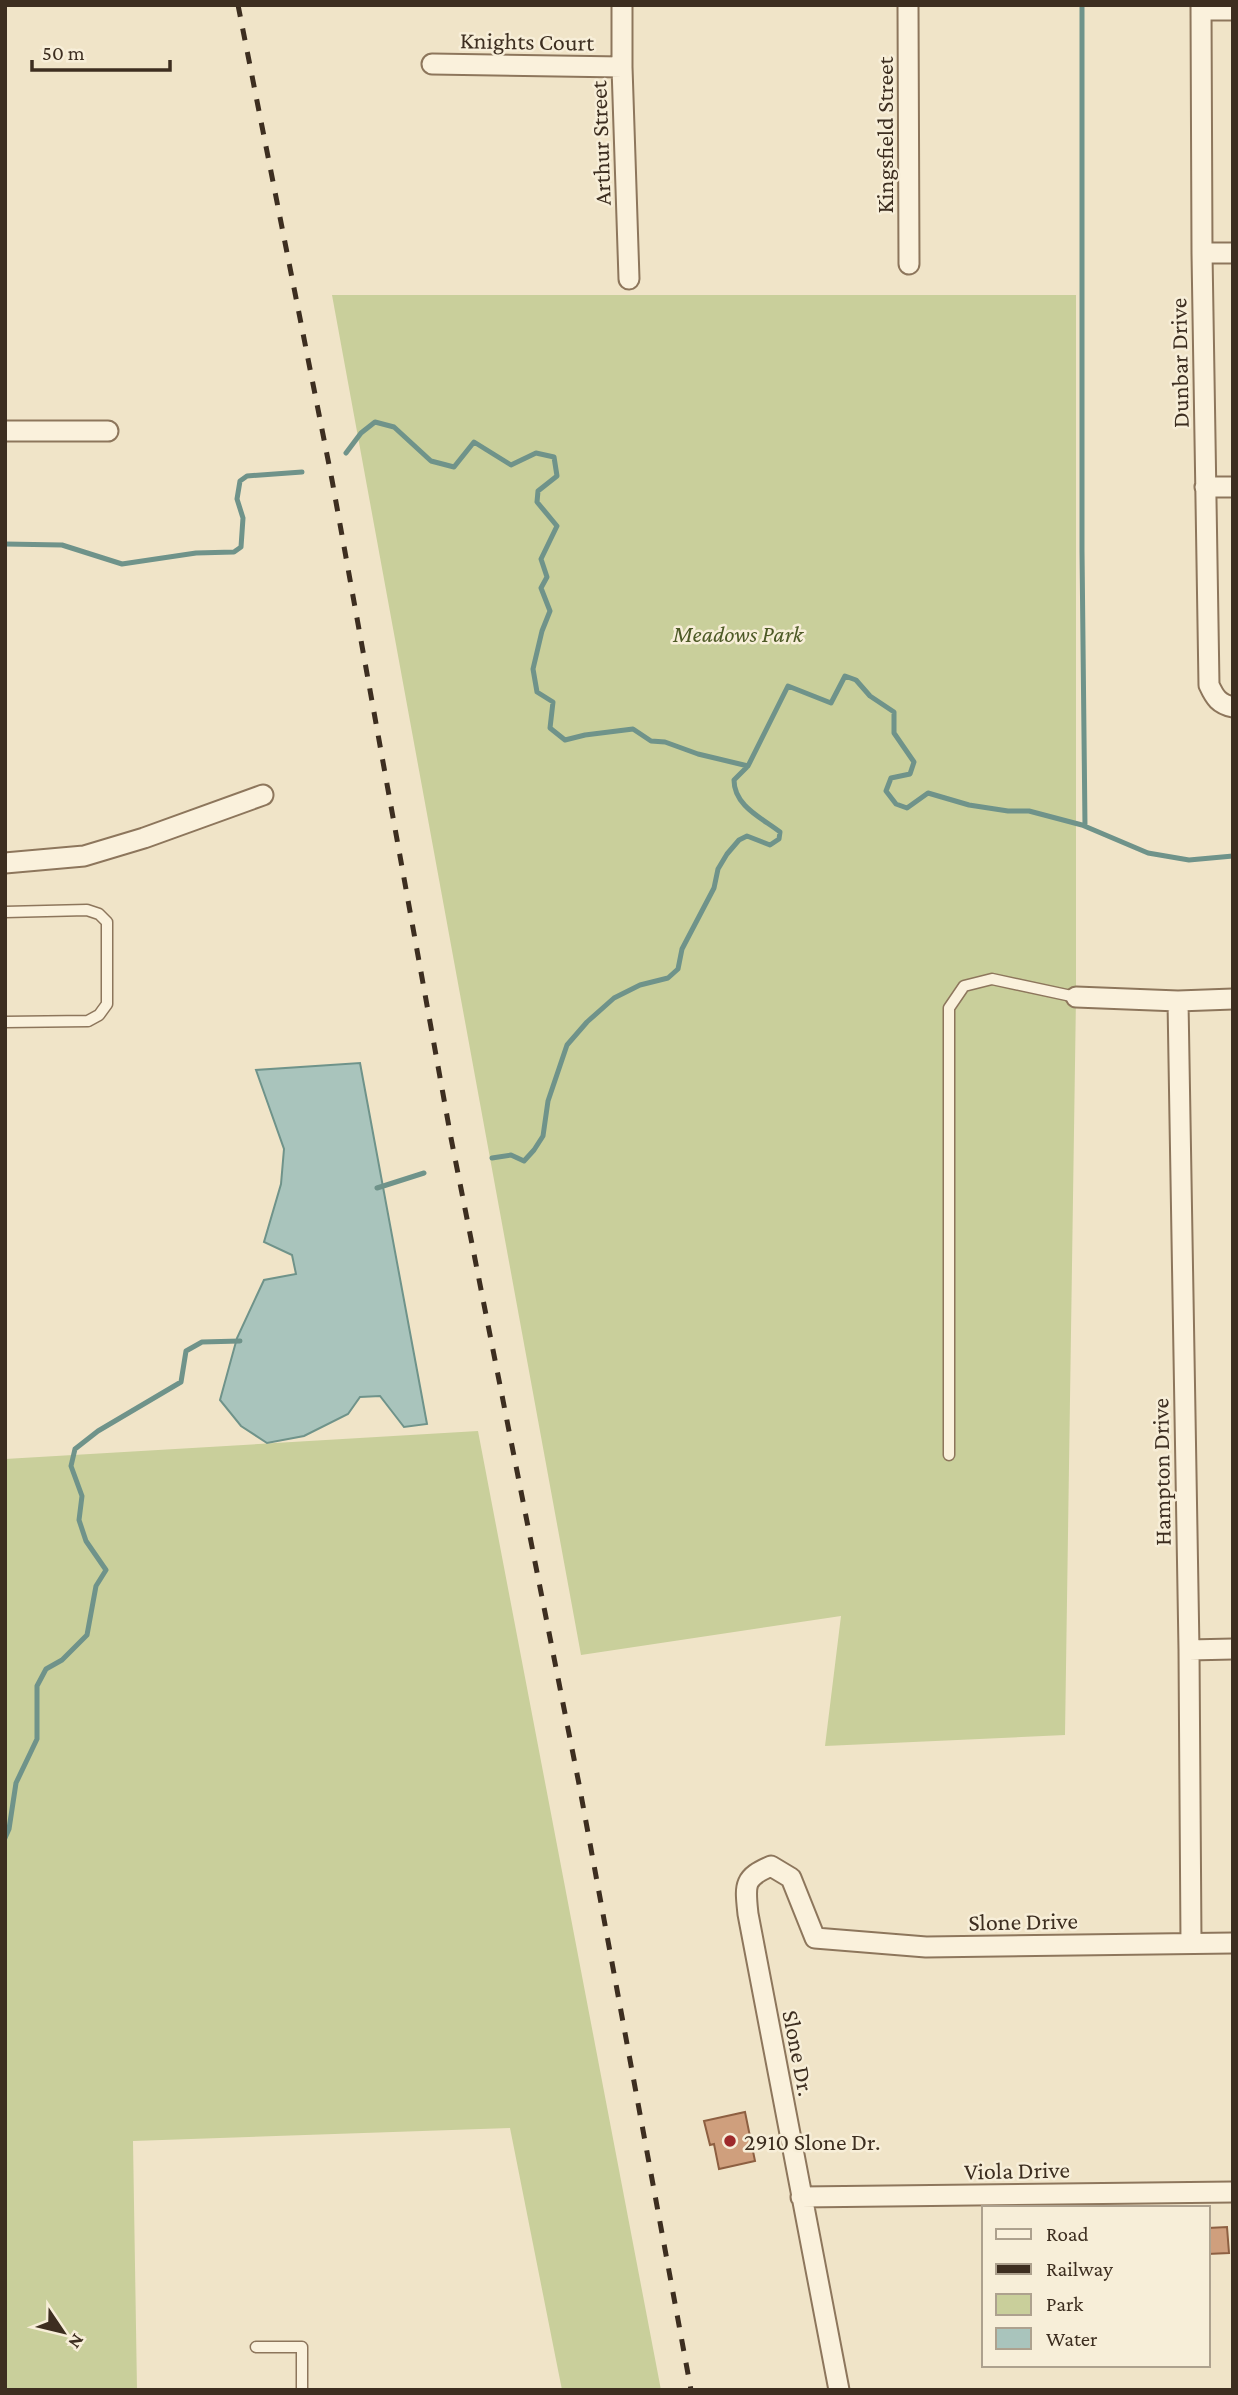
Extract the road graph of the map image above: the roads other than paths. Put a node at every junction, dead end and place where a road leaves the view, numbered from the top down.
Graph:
1 (622, 5) edge
2 (908, 5) edge
3 (1201, 7) edge
4 (1233, 10) edge
5 (432, 64) dead end
6 (622, 67) junction
7 (1202, 253) junction
8 (1233, 253) edge
9 (909, 264) dead end
10 (629, 279) dead end
11 (5, 431) edge
12 (108, 431) dead end
13 (1205, 487) junction
14 (1233, 487) edge
15 (1233, 708) edge
16 (263, 795) dead end
17 (5, 863) edge
18 (5, 912) edge
19 (1076, 997) joint
20 (1233, 999) edge
21 (1178, 1001) junction
22 (5, 1022) edge
23 (949, 1455) dead end
24 (1233, 1649) edge
25 (1189, 1650) junction
26 (815, 1938) joint
27 (1191, 1943) junction
28 (1233, 1943) edge
29 (1233, 2192) edge
30 (802, 2197) junction
31 (256, 2347) dead end
32 (302, 2390) edge
33 (839, 2390) edge

1 - 6 street, Arthur Street
2 - 9 street, Kingsfield Street
3 - 4 street
3 - 7 street, Dunbar Drive
5 - 6 street, Knights Court
6 - 10 street, Arthur Street
7 - 8 street
7 - 13 street, Dunbar Drive
11 - 12 street
13 - 14 street
13 - 15 street, Dunbar Drive
16 - 17 street
18 - 22 lane
19 - 21 street
19 - 23 lane
20 - 21 street
21 - 25 street, Hampton Drive
24 - 25 street
25 - 27 street, Hampton Drive
26 - 27 street, Slone Drive
26 - 30 street, Slone Dr.
27 - 28 street, Slone Drive
29 - 30 street, Viola Drive
30 - 33 street, Slone Dr.
31 - 32 lane

